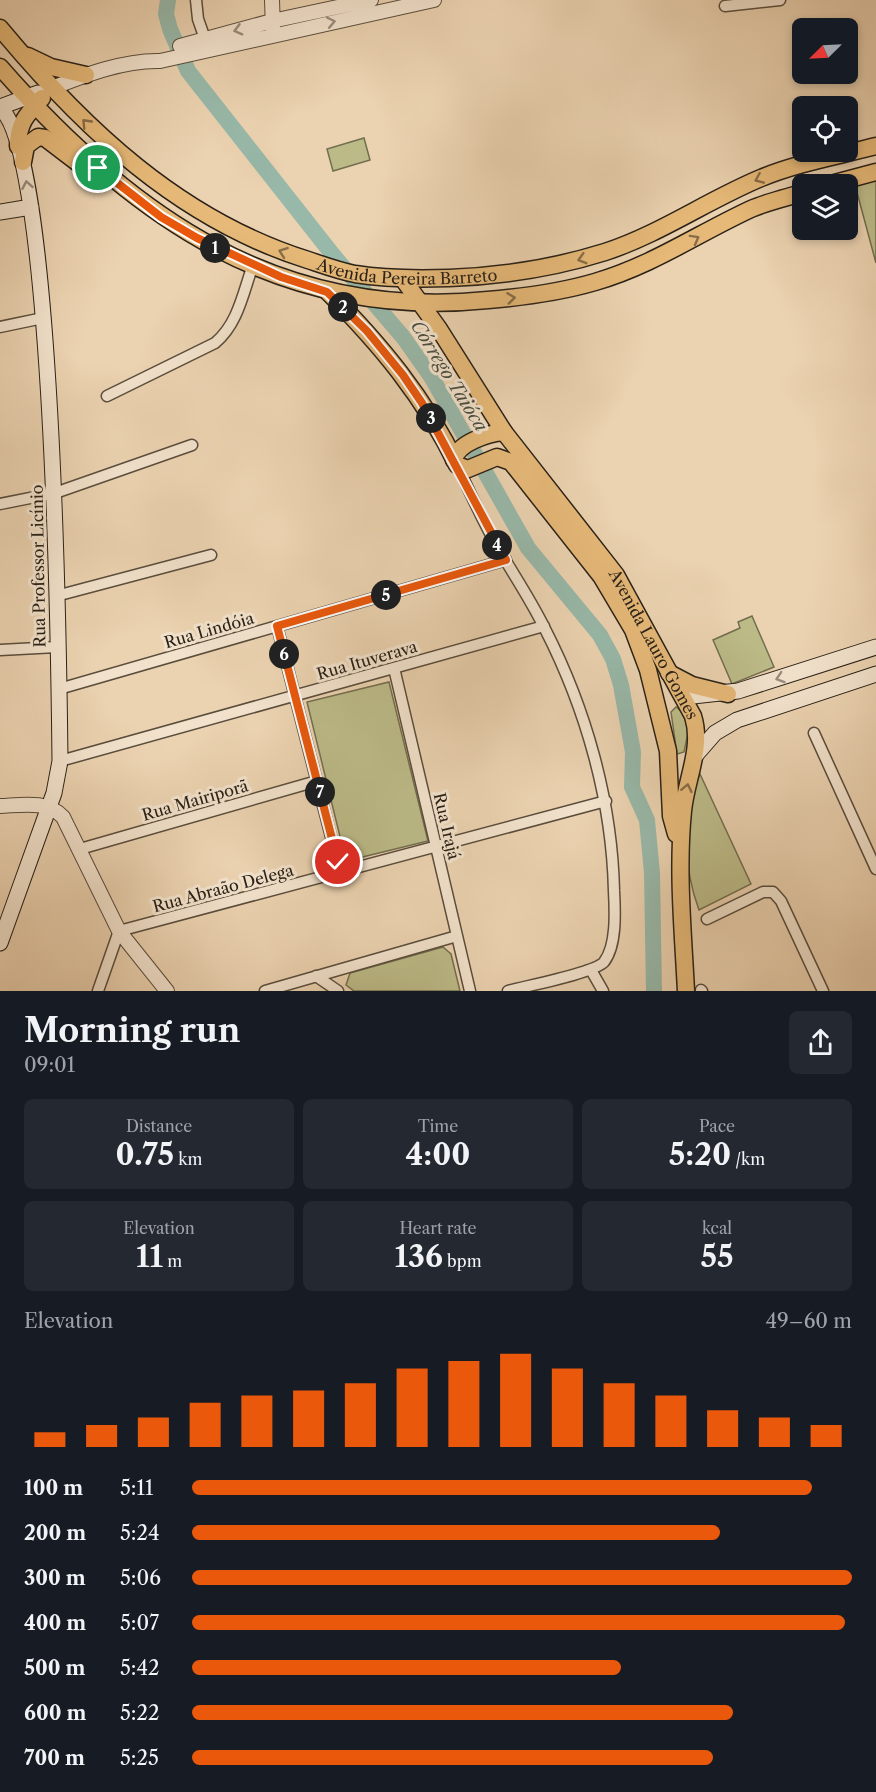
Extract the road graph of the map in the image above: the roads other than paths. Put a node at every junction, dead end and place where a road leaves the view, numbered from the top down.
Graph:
1 (196, 0) edge
2 (272, 0) edge
3 (370, 0) edge
4 (434, 0) edge
5 (780, 0) edge
6 (411, 3) edge
7 (724, 6) dead end
8 (0, 28) edge
9 (273, 28) junction
10 (205, 39) junction
11 (17, 49) junction
12 (185, 49) junction
13 (0, 67) edge
14 (87, 75) junction
15 (52, 88) junction
16 (31, 101) junction
17 (0, 108) edge
18 (18, 146) junction
19 (876, 146) edge
20 (23, 162) junction
21 (876, 172) edge
22 (858, 177) edge
23 (130, 194) junction
24 (792, 196) edge
25 (31, 207) junction
26 (0, 212) edge
27 (253, 265) junction
28 (403, 279) junction
29 (327, 292) junction
30 (422, 304) junction
31 (453, 304) junction
32 (44, 318) junction
33 (0, 327) edge
34 (453, 350) junction
35 (107, 396) dead end
36 (504, 432) junction
37 (192, 445) dead end
38 (464, 461) junction
39 (55, 493) junction
40 (0, 504) edge
41 (211, 555) dead end
42 (506, 560) junction
43 (56, 596) junction
44 (277, 626) junction
45 (544, 626) junction
46 (57, 647) junction
47 (876, 647) edge
48 (0, 650) edge
49 (394, 668) junction
50 (812, 668) junction
51 (669, 672) junction
52 (876, 674) edge
53 (59, 688) junction
54 (818, 693) junction
55 (728, 694) junction
56 (295, 696) junction
57 (684, 697) junction
58 (660, 720) junction
59 (814, 734) dead end
60 (668, 751) junction
61 (694, 757) junction
62 (60, 761) junction
63 (317, 781) junction
64 (606, 801) junction
65 (0, 806) edge
66 (49, 807) junction
67 (436, 846) junction
68 (80, 849) junction
69 (682, 862) junction
70 (876, 869) edge
71 (340, 872) junction
72 (707, 919) dead end
73 (119, 931) junction
74 (457, 936) junction
75 (0, 943) edge
76 (591, 970) junction
77 (316, 976) junction
78 (98, 991) edge
79 (167, 991) edge
80 (265, 991) edge
81 (338, 991) edge
82 (470, 991) edge
83 (508, 991) edge
84 (603, 991) edge
85 (696, 991) edge
86 (823, 991) edge

1 - 10 street
2 - 9 street
3 - 9 street
4 - 6 street
5 - 7 street
9 -> 6 street
8 - 11 main road, Avenida Pereira Barreto
9 -> 10 street
9 - 12 street
10 - 12 street
11 - 14 main road
11 - 15 main road, Avenida Pereira Barreto
12 - 14 street
13 - 16 main road, Avenida Pereira Barreto
14 - 15 street
15 - 16 main road
28 -> 15 main road, Avenida Pereira Barreto
16 - 17 main road
16 - 18 main road
16 - 23 main road, Avenida Pereira Barreto
17 - 18 main road, Rua Professor Licínio
18 - 20 main road, Rua Professor Licínio
19 -> 28 main road, Avenida Pereira Barreto
20 - 23 main road
25 -> 20 main road, Rua Professor Licínio
21 - 22 main road
23 - 27 main road, Avenida Pereira Barreto
31 -> 24 main road, Avenida Pereira Barreto
25 - 26 main road
25 - 32 main road, Rua Professor Licínio
27 - 29 main road, Avenida Pereira Barreto
27 - 35 street
28 - 30 main road, Avenida Lauro Gomes
29 - 30 main road, Avenida Pereira Barreto
29 - 38 main road
30 - 31 main road, Avenida Pereira Barreto
30 - 34 main road, Avenida Lauro Gomes
31 - 34 main road, Avenida Lauro Gomes
32 - 33 street
32 - 39 main road, Rua Professor Licínio
34 - 36 main road, Avenida Lauro Gomes
36 - 38 main road
36 - 51 main road, Avenida Lauro Gomes
37 - 39 street
38 - 42 street
38 - 58 main road, Avenida Lauro Gomes
39 - 40 street
39 - 43 main road, Rua Professor Licínio
41 - 43 street
42 - 44 street, Rua Lindóia
42 - 45 street
43 - 46 main road, Rua Professor Licínio
44 - 53 street, Rua Lindóia
44 - 56 street
45 - 49 street, Rua Ituverava
45 - 64 street
46 - 48 street
46 - 53 main road, Rua Professor Licínio
47 - 50 main road
49 - 56 street, Rua Ituverava
49 - 67 street, Rua Irajá
50 - 54 main road
50 -> 55 main road
51 - 55 main road
51 - 57 main road, Avenida Lauro Gomes
52 - 54 main road
53 - 62 main road, Rua Professor Licínio
54 - 61 main road
55 - 57 main road
56 - 62 street, Rua Ituverava
56 - 63 street
57 - 58 main road
57 - 61 main road, Avenida Lauro Gomes
58 - 60 main road, Avenida Lauro Gomes
59 - 70 street
60 - 61 main road
60 - 69 main road, Avenida Lauro Gomes
69 -> 61 main road, Avenida Lauro Gomes
62 - 66 main road, Rua Professor Licínio
63 - 68 street, Rua Mairiporã
63 - 71 street
64 - 67 street, Rua Abraão Delega
64 - 76 street
65 - 66 street
66 - 68 street
66 - 75 main road, Rua Professor Licínio
67 - 71 street, Rua Abraão Delega
67 - 74 street, Rua Irajá
68 - 73 street
69 - 85 main road, Avenida Lauro Gomes
71 - 73 street, Rua Abraão Delega
72 - 86 street
73 - 78 street
73 - 79 street
74 - 77 street
74 - 82 street, Rua Irajá
76 - 83 street
76 - 84 street
77 - 80 street
77 - 81 street

